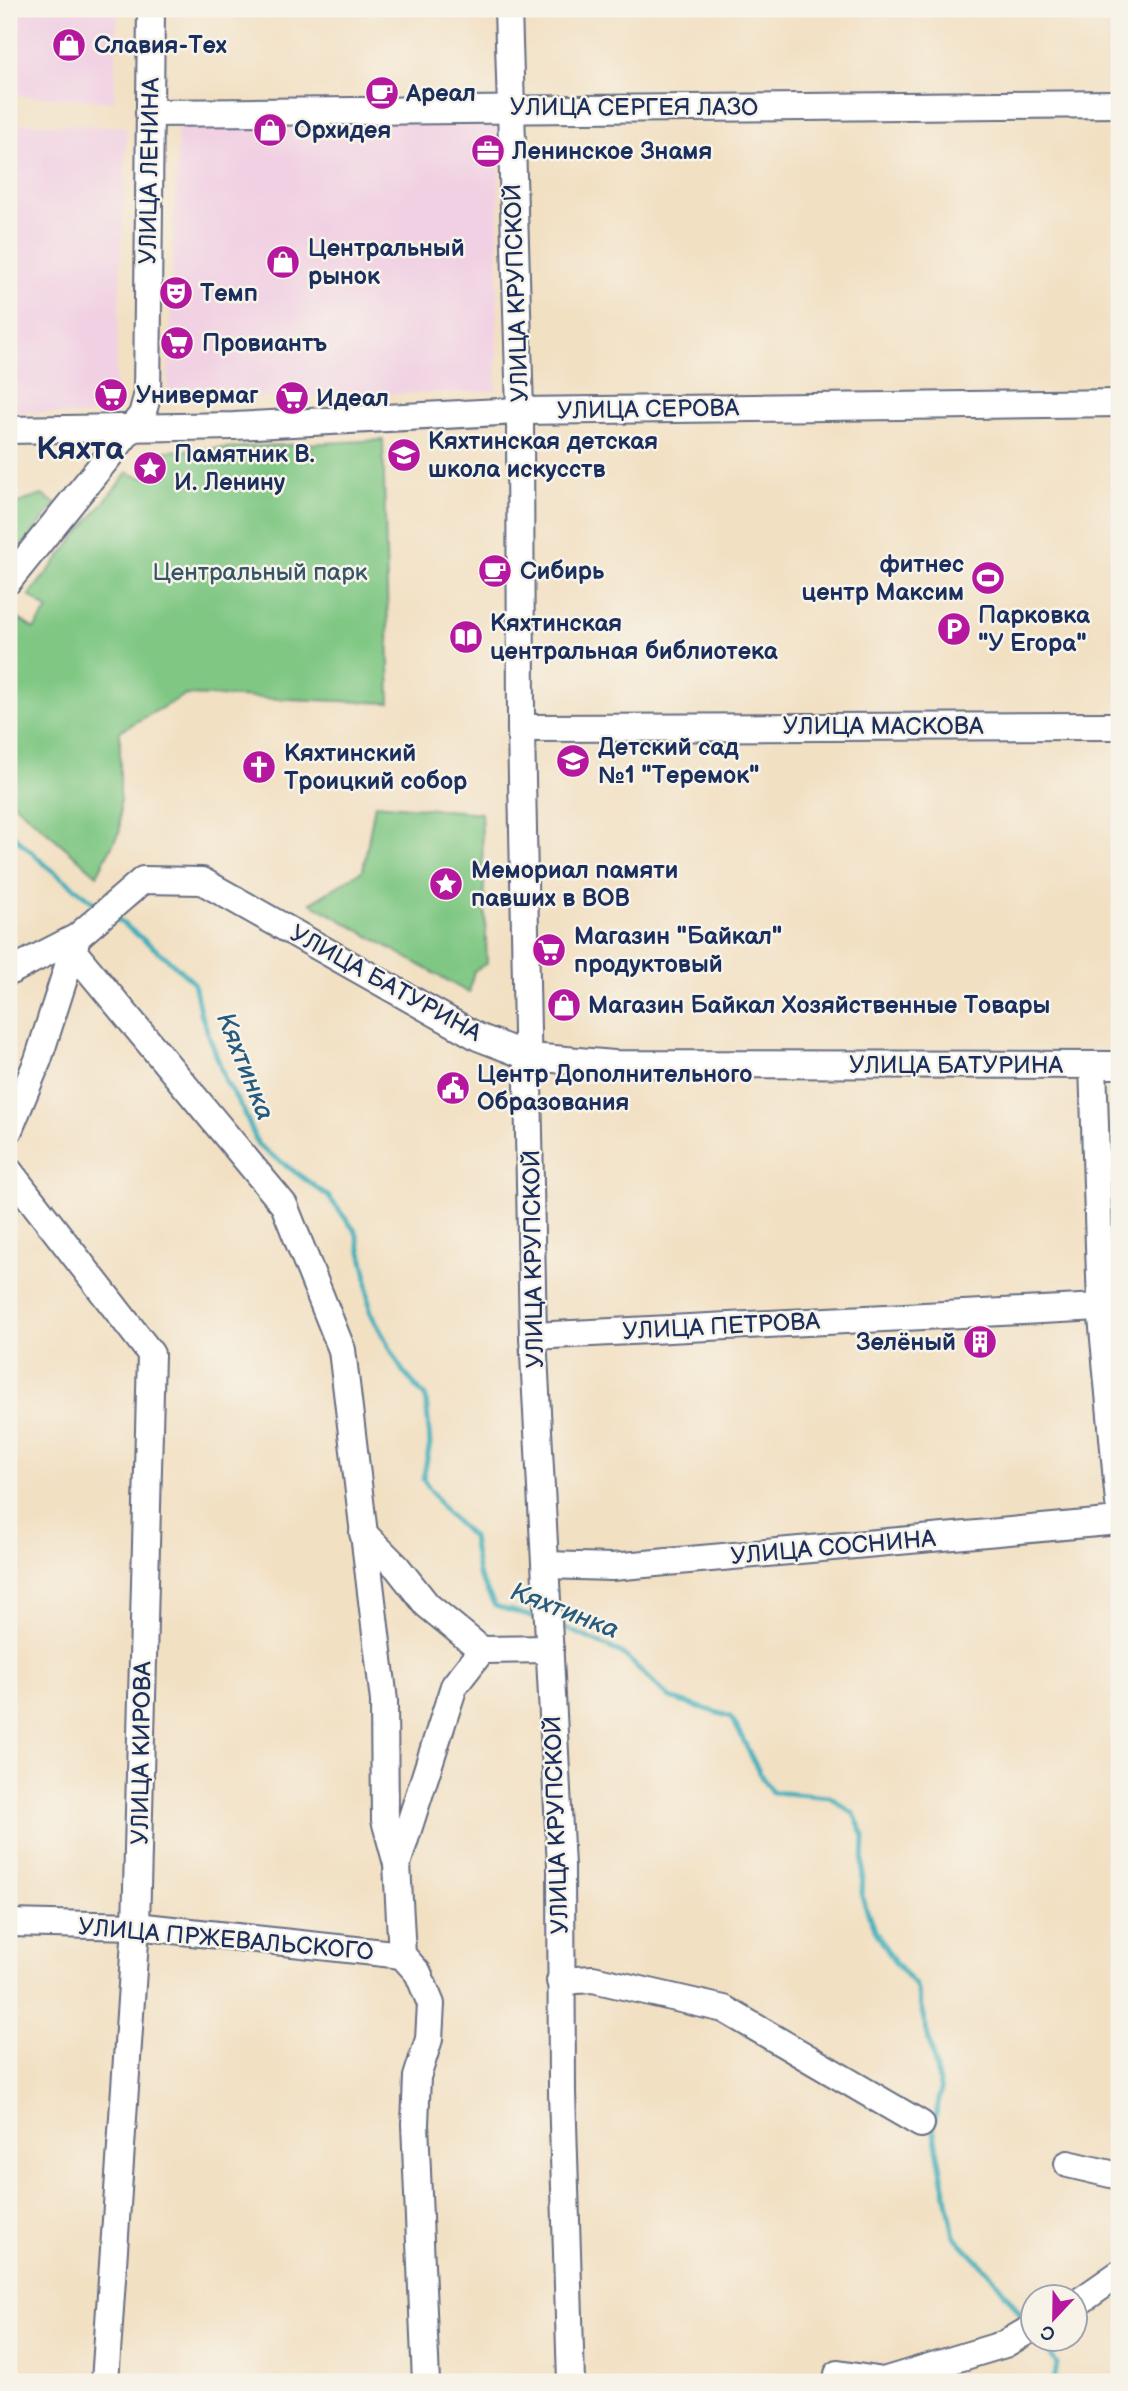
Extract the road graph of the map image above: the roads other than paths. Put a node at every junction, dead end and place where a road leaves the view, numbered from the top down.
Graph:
1 (151, 9) edge
2 (508, 9) edge
3 (1119, 104) edge
4 (510, 108) junction
5 (149, 113) junction
6 (1119, 403) edge
7 (520, 411) junction
8 (133, 429) junction
9 (9, 430) edge
10 (9, 580) edge
11 (1119, 726) edge
12 (521, 728) junction
13 (81, 936) junction
14 (9, 972) edge
15 (530, 1057) junction
16 (1093, 1065) junction
17 (1119, 1065) edge
18 (9, 1130) edge
19 (9, 1171) edge
20 (1110, 1306) edge
21 (533, 1336) junction
22 (1119, 1503) edge
23 (1119, 1521) edge
24 (363, 1533) junction
25 (546, 1565) junction
26 (550, 1649) junction
27 (482, 1650) junction
28 (397, 1864) junction
29 (9, 1923) edge
30 (136, 1926) junction
31 (402, 1955) junction
32 (560, 1981) junction
33 (921, 2124) dead end
34 (1068, 2164) dead end
35 (1119, 2176) edge
36 (1119, 2274) edge
37 (1090, 2294) edge
38 (1020, 2335) edge
39 (838, 2374) dead end
40 (105, 2382) edge
41 (426, 2382) edge
42 (571, 2382) edge

1 - 5 street, УЛИЦА ЛЕНИНА
2 - 4 street, УЛИЦА КРУПСКОЙ
3 - 4 street, УЛИЦА СЕРГЕЯ ЛАЗО
4 - 5 street, УЛИЦА СЕРГЕЯ ЛАЗО
4 - 7 street, УЛИЦА КРУПСКОЙ
5 - 8 street, УЛИЦА ЛЕНИНА
6 - 7 street, УЛИЦА СЕРОВА
7 - 8 street, УЛИЦА СЕРОВА
7 - 12 street, УЛИЦА КРУПСКОЙ
8 - 9 street, УЛИЦА СЕРОВА
8 - 10 street, УЛИЦА ЛЕНИНА
11 - 12 street, УЛИЦА МАСКОВА
12 - 15 street, УЛИЦА КРУПСКОЙ
13 - 14 street, УЛИЦА БАТУРИНА
13 - 15 street, УЛИЦА БАТУРИНА
13 - 18 street
13 - 24 street
15 - 16 street, УЛИЦА БАТУРИНА
15 - 21 street, УЛИЦА КРУПСКОЙ
16 - 17 street, УЛИЦА БАТУРИНА
16 - 20 street
19 - 30 street, УЛИЦА КИРОВА
20 - 21 street, УЛИЦА ПЕТРОВА
20 - 22 street
21 - 25 street, УЛИЦА КРУПСКОЙ
23 - 25 street, УЛИЦА СОСНИНА
24 - 27 street
24 - 28 street
25 - 26 street, УЛИЦА КРУПСКОЙ
26 - 27 street
26 - 32 street, УЛИЦА КРУПСКОЙ
27 - 28 street
28 - 31 street
29 - 30 street, УЛИЦА ПРЖЕВАЛЬСКОГО
30 - 31 street, УЛИЦА ПРЖЕВАЛЬСКОГО
30 - 40 street, УЛИЦА КИРОВА
31 - 41 street
32 - 33 street
32 - 42 street, УЛИЦА КРУПСКОЙ
34 - 35 street
36 - 37 street
38 - 39 street

